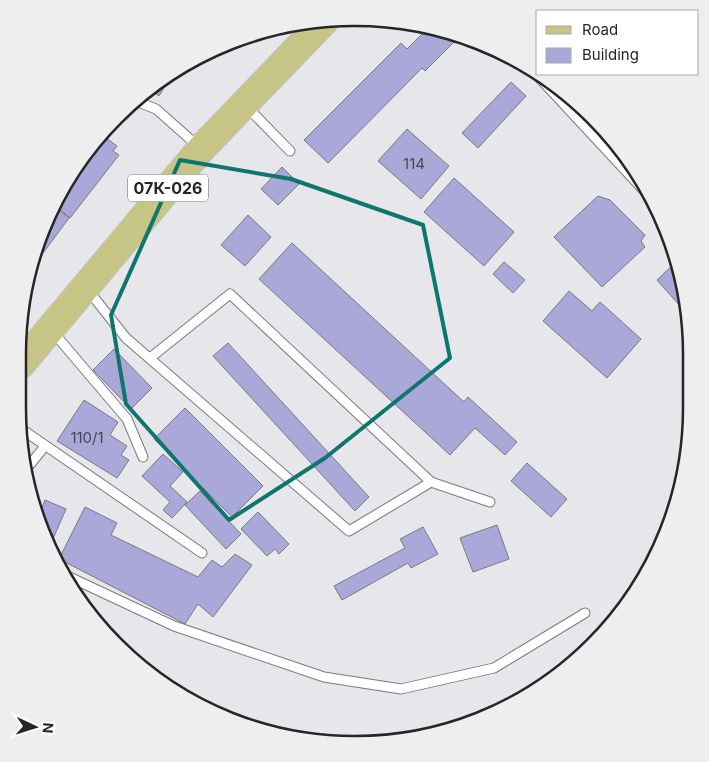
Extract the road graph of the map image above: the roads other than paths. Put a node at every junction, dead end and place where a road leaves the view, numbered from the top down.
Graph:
1 (317, 29) edge
2 (556, 95) edge
3 (243, 103) junction
4 (143, 104) edge
5 (201, 148) junction
6 (290, 151) dead end
7 (627, 173) edge
8 (85, 286) junction
9 (32, 349) edge
10 (150, 358) junction
11 (27, 433) edge
12 (45, 446) junction
13 (143, 457) dead end
14 (31, 463) edge
15 (431, 482) junction
16 (490, 502) dead end
17 (202, 553) dead end
18 (75, 580) edge
19 (585, 613) dead end

1 - 3 main road, 07К-026
2 - 7 lane
3 - 5 main road, 07К-026
3 - 6 lane
4 - 5 lane
5 - 8 main road, 07К-026
8 - 9 main road, 07К-026
8 - 10 lane
9 - 13 lane
10 - 15 lane
10 - 15 lane
11 - 12 lane
12 - 14 lane
12 - 17 lane
15 - 16 lane
18 - 19 lane

